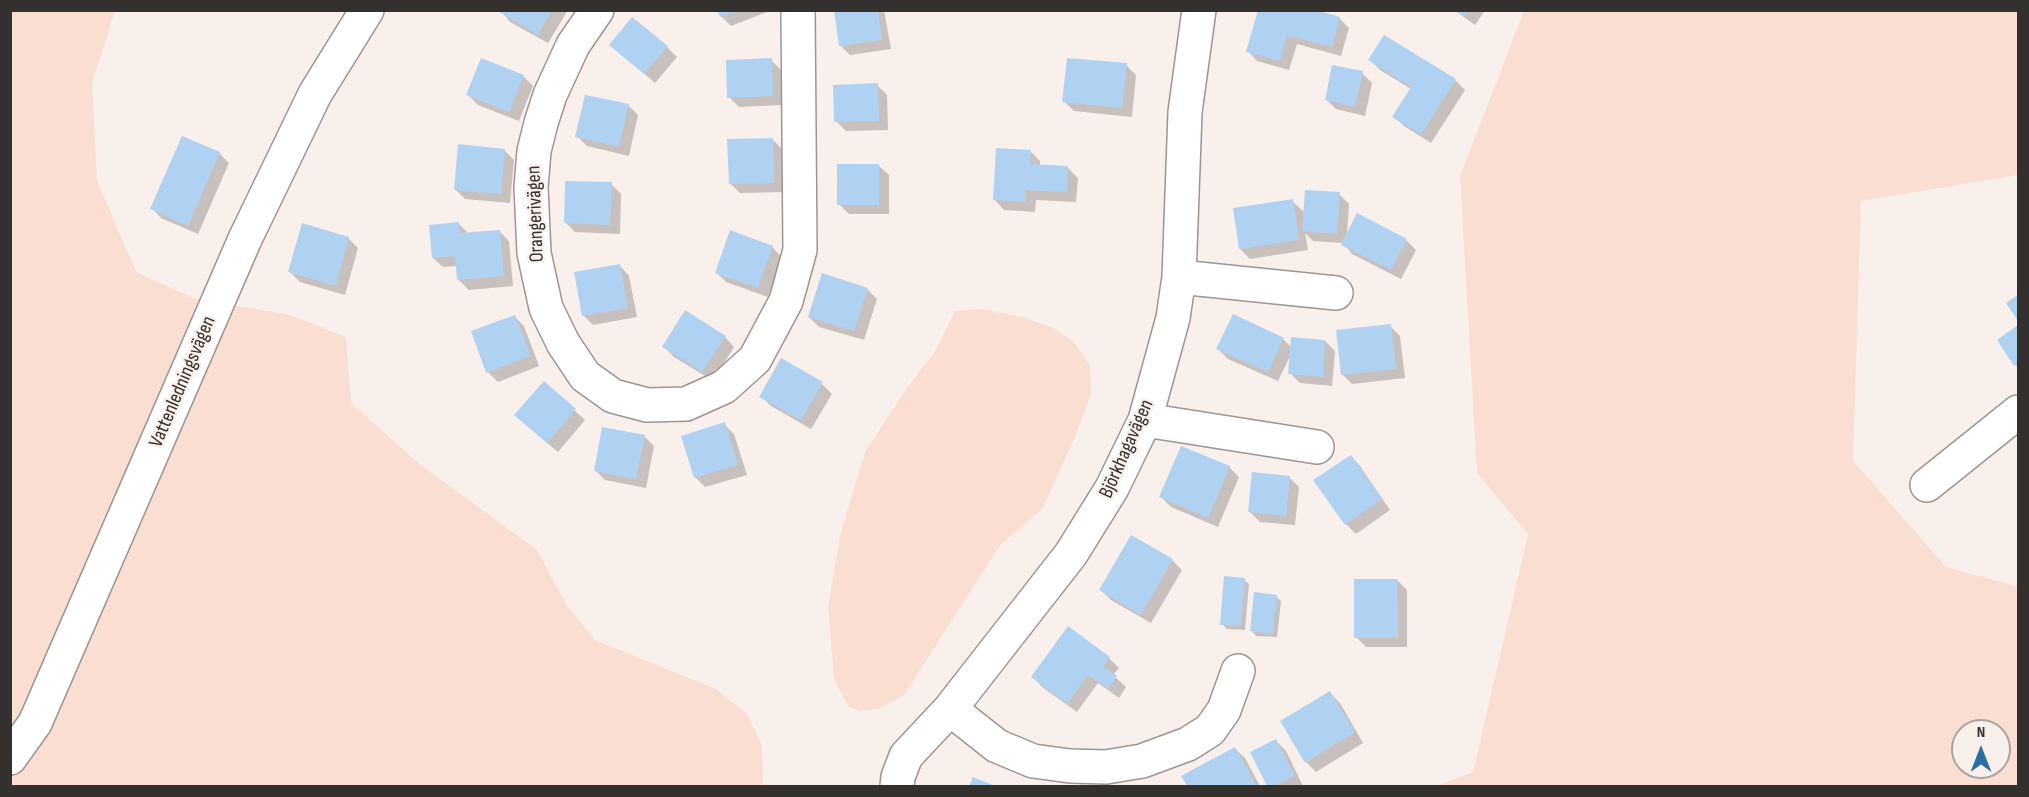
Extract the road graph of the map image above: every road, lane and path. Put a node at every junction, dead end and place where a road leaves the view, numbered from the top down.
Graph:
1 (367, 10) edge
2 (597, 10) edge
3 (798, 10) edge
4 (1199, 10) edge
5 (1179, 277) junction
6 (1336, 293) dead end
7 (2019, 412) edge
8 (1145, 420) junction
9 (1317, 447) dead end
10 (1927, 484) dead end
11 (1238, 671) dead end
12 (950, 709) junction
13 (10, 758) edge
14 (897, 786) edge

1 - 13 street, Vattenledningsvägen
2 - 3 street, Orangerivägen
4 - 5 street, Björkhagavägen
5 - 6 street
5 - 8 street, Björkhagavägen
7 - 10 street
8 - 9 street
8 - 12 street, Björkhagavägen
11 - 12 street
12 - 14 street, Björkhagavägen

